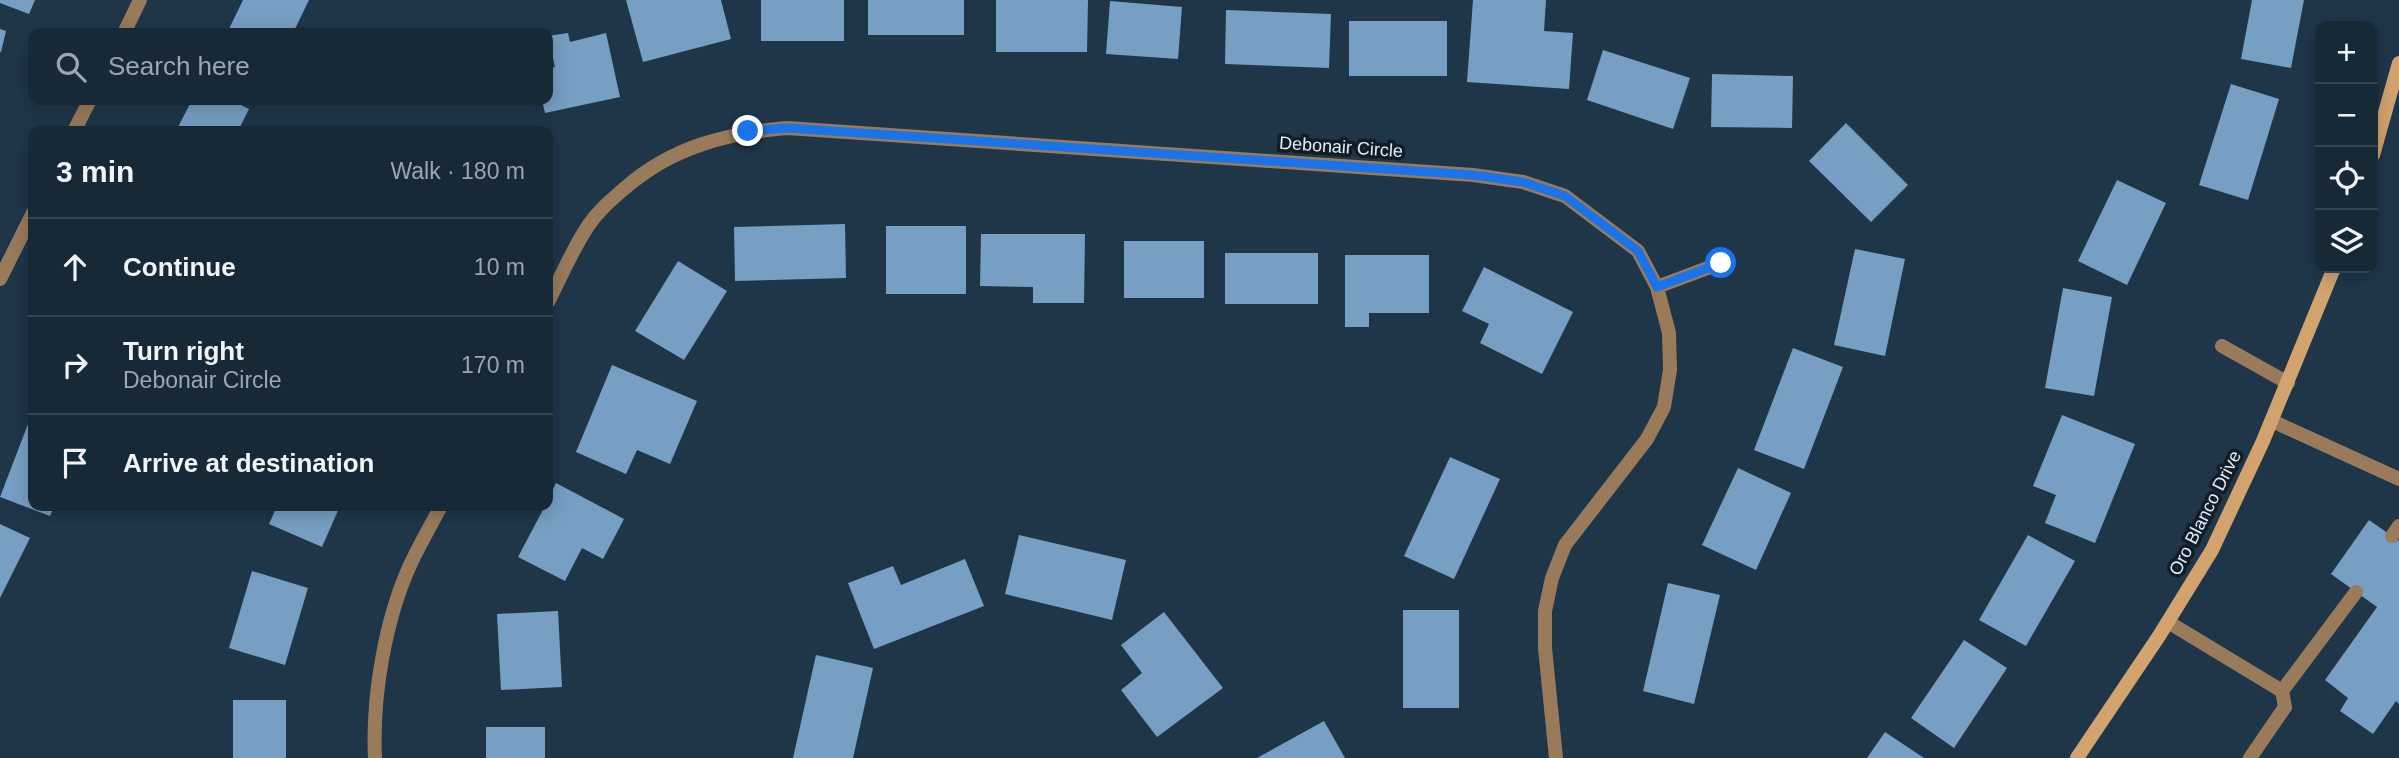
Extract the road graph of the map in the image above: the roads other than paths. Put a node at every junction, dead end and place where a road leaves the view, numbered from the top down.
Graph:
1 (140, 0) edge
2 (126, 28) edge
3 (2399, 62) edge
4 (87, 105) edge
5 (77, 126) edge
6 (2375, 147) edge
7 (28, 223) edge
8 (1721, 263) dead end
9 (2332, 273) edge
10 (0, 279) edge
11 (1657, 287) junction
12 (553, 292) edge
13 (2222, 346) dead end
14 (2288, 383) junction
15 (2272, 421) junction
16 (2399, 479) edge
17 (438, 511) edge
18 (2356, 592) dead end
19 (2168, 622) junction
20 (2282, 691) junction
21 (375, 758) edge
22 (1556, 758) edge
23 (2077, 758) edge
24 (2250, 758) edge

1 - 2 street
3 - 6 street
4 - 5 street
7 - 10 street
8 - 11 street
9 - 14 street, Oro Blanco Drive
11 - 12 street, Debonair Circle
11 - 22 street, Debonair Circle
13 - 14 street
14 - 15 street, Oro Blanco Drive
15 - 16 street
15 - 19 street, Oro Blanco Drive
17 - 21 street
18 - 20 street
19 - 20 street
19 - 23 street, Oro Blanco Drive
20 - 24 street

